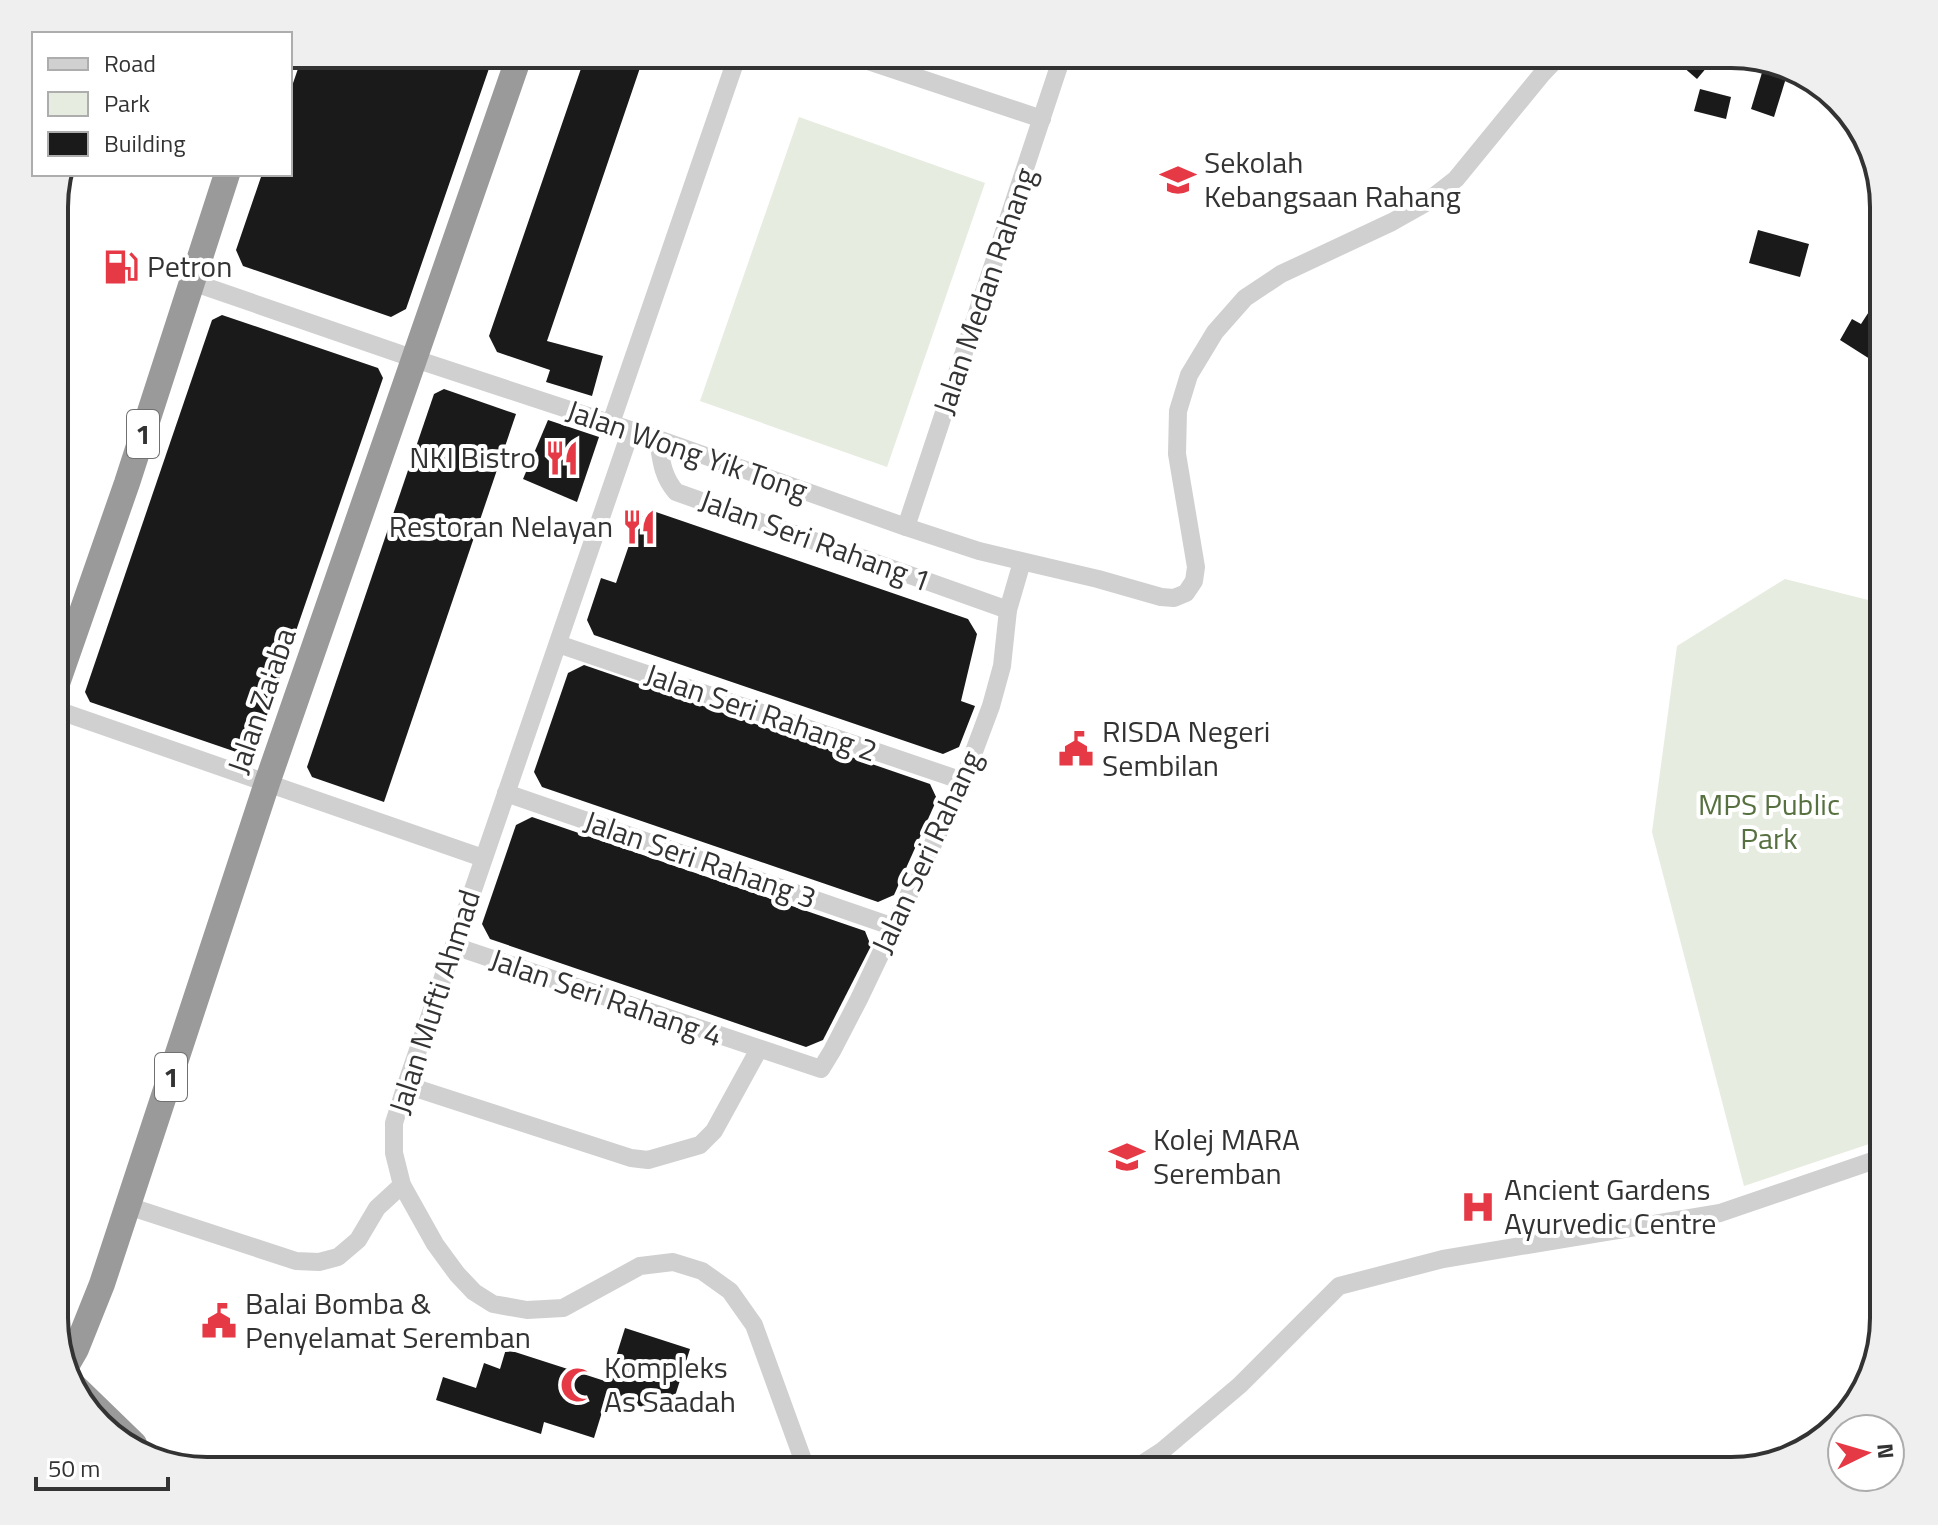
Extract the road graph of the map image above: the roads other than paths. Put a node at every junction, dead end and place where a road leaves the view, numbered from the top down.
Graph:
1 (515, 68) edge
2 (733, 68) edge
3 (889, 68) edge
4 (1058, 68) edge
5 (1548, 68) edge
6 (1042, 119) junction
7 (226, 176) edge
8 (192, 282) junction
9 (415, 359) junction
10 (611, 423) junction
11 (631, 430) junction
12 (658, 439) junction
13 (906, 527) junction
14 (1022, 562) junction
15 (1008, 610) junction
16 (558, 644) junction
17 (68, 652) edge
18 (68, 714) edge
19 (963, 781) junction
20 (267, 783) junction
21 (506, 793) junction
22 (483, 858) junction
23 (894, 927) junction
24 (454, 946) junction
25 (759, 1049) junction
26 (406, 1085) junction
27 (1870, 1162) edge
28 (402, 1185) junction
29 (128, 1206) junction
30 (73, 1354) edge
31 (802, 1457) edge
32 (1153, 1457) edge

1 - 9 highway, Jalan Za'aba / 1
2 - 10 street
3 - 6 street
4 - 6 street, Jalan Medan Rahang
5 - 14 street, Jalan Wong Yik Tong
6 - 13 street, Jalan Medan Rahang
7 - 8 highway, 1
8 - 9 street, Jalan Wong Yik Tong
8 - 17 highway, 1
9 - 10 street, Jalan Wong Yik Tong
9 - 20 highway, Jalan Za'aba / 1
10 - 11 street, Jalan Wong Yik Tong
11 - 12 street, Jalan Wong Yik Tong
11 - 16 street, Jalan Mufti Ahmad
12 - 13 street, Jalan Wong Yik Tong
12 - 15 street, Jalan Seri Rahang 1
13 - 14 street, Jalan Wong Yik Tong
14 - 15 street, Jalan Seri Rahang
15 - 19 street, Jalan Seri Rahang
16 - 19 street, Jalan Seri Rahang 2
16 - 21 street, Jalan Mufti Ahmad
18 - 20 street
19 - 23 street, Jalan Seri Rahang
20 - 22 street
20 - 29 highway, Jalan Za'aba / 1
21 - 22 street, Jalan Mufti Ahmad
21 - 23 street, Jalan Seri Rahang 3
22 - 24 street, Jalan Mufti Ahmad
23 - 25 street, Jalan Seri Rahang
24 - 25 street, Jalan Seri Rahang 4
24 - 26 street, Jalan Mufti Ahmad
25 - 26 street
26 - 28 street, Jalan Mufti Ahmad
27 - 32 street
28 - 29 street
28 - 31 street, Jalan Mufti Ahmad
29 - 30 highway, Jalan Za'aba / 1

